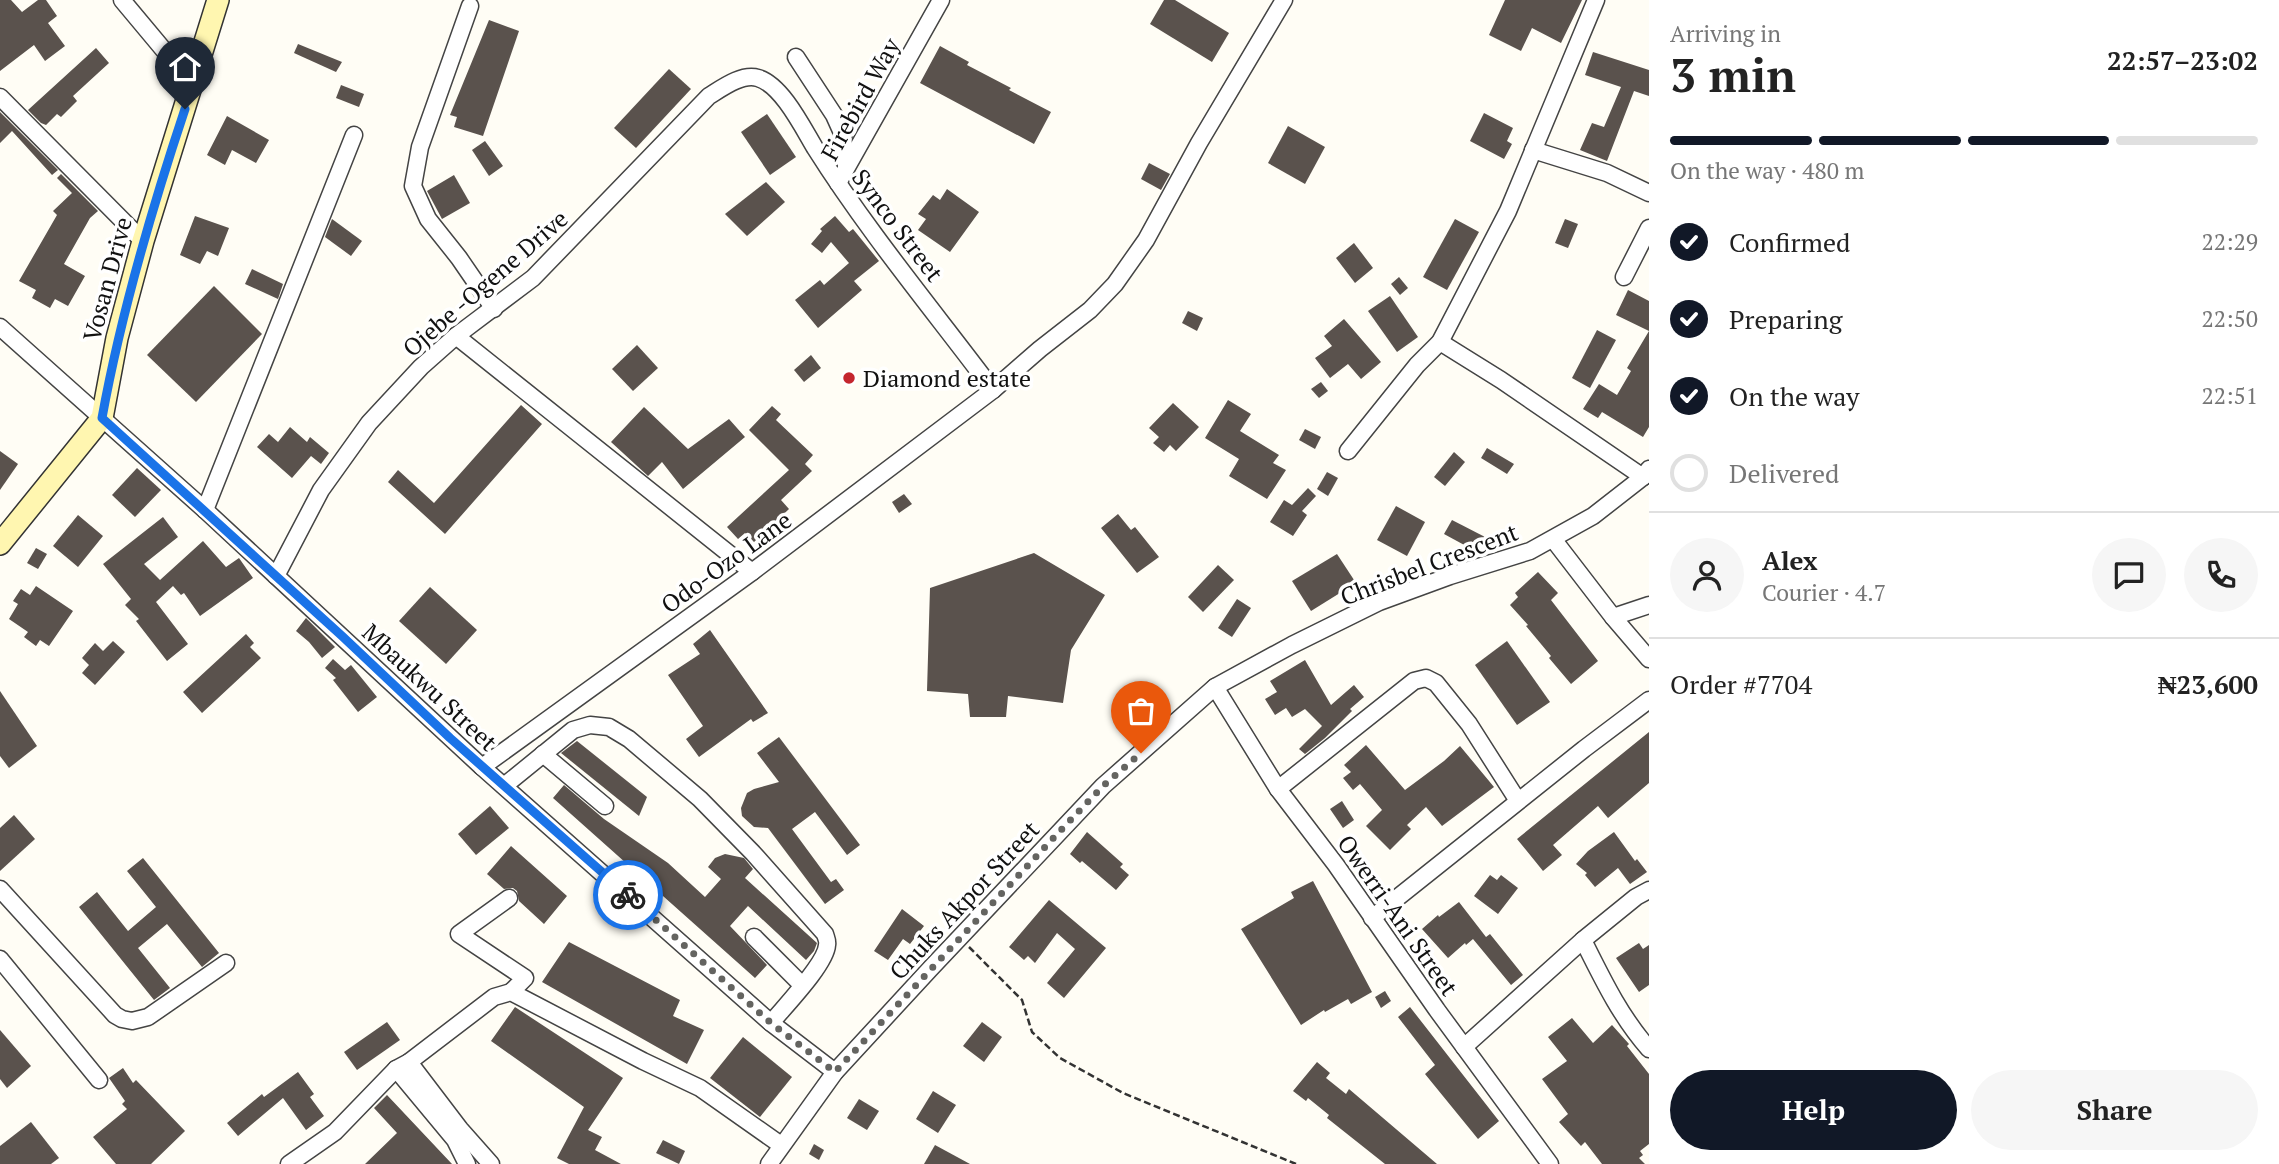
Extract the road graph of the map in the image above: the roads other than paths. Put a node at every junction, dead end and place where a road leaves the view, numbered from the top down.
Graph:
1 (122, 0) edge
2 (218, 0) edge
3 (941, 0) edge
4 (1284, 0) edge
5 (1596, 0) edge
6 (470, 5) dead end
7 (796, 57) dead end
8 (193, 85) junction
9 (770, 85) joint
10 (0, 97) edge
11 (354, 135) dead end
12 (1533, 150) junction
13 (846, 166) junction
14 (838, 183) junction
15 (1649, 193) edge
16 (1649, 229) edge
17 (143, 241) junction
18 (1624, 277) dead end
19 (494, 309) junction
20 (0, 327) edge
21 (456, 336) junction
22 (1440, 342) junction
23 (993, 390) junction
24 (102, 418) junction
25 (1348, 451) dead end
26 (1646, 473) edge
27 (205, 510) junction
28 (1553, 539) junction
29 (0, 544) edge
30 (752, 572) junction
31 (276, 576) junction
32 (1649, 605) edge
33 (1613, 617) junction
34 (1649, 659) edge
35 (1216, 687) junction
36 (1649, 700) edge
37 (543, 754) junction
38 (482, 768) junction
39 (505, 786) junction
40 (1278, 789) junction
41 (1518, 801) junction
42 (605, 806) dead end
43 (0, 888) edge
44 (1649, 890) edge
45 (509, 898) dead end
46 (1372, 918) junction
47 (754, 937) dead end
48 (1583, 940) junction
49 (0, 959) edge
50 (226, 963) dead end
51 (802, 985) junction
52 (511, 992) junction
53 (771, 1023) junction
54 (1464, 1047) junction
55 (1649, 1049) edge
56 (402, 1065) junction
57 (835, 1072) junction
58 (99, 1080) dead end
59 (781, 1145) junction
60 (289, 1164) edge
61 (467, 1164) edge
62 (491, 1164) edge
63 (769, 1164) edge
64 (1550, 1164) edge

1 - 8 street
2 - 8 street, Vosan Drive
3 - 13 street, Firebird Way
4 - 23 street, Odo-Ozo Lane
5 - 12 street
6 - 19 street
7 - 13 street
8 - 17 street, Vosan Drive
9 - 14 street, Synco Street
9 - 19 street, Ojebe -Ogene Drive
10 - 17 street
11 - 27 street
12 - 15 street
12 - 22 street
13 - 14 street, Firebird Way
14 - 23 street, Synco Street
16 - 18 street
17 - 24 street, Vosan Drive
19 - 21 street, Ojebe -Ogene Drive
20 - 24 street, Mbaukwu Street
21 - 30 street
21 - 31 street, Ojebe -Ogene Drive
22 - 25 street
22 - 26 street
23 - 30 street, Odo-Ozo Lane
24 - 27 street, Mbaukwu Street
24 - 29 street, Vosan Drive
26 - 28 street, Chrisbel Crescent
27 - 31 street, Mbaukwu Street
28 - 33 street
28 - 35 street, Chrisbel Crescent
30 - 38 street, Odo-Ozo Lane
31 - 38 street, Mbaukwu Street
32 - 33 street
33 - 34 street
35 - 40 street, Owerri-Ani Street
35 - 57 street, Chuks Akpor Street
36 - 41 street
37 - 39 street
37 - 42 street
37 - 51 street
38 - 39 street, Mbaukwu Street
39 - 53 street, Mbaukwu Street
40 - 41 street
40 - 46 street, Owerri-Ani Street
41 - 46 street
43 - 50 street
44 - 48 street
45 - 52 street
46 - 54 street, Owerri-Ani Street
47 - 51 street
48 - 54 street
48 - 55 street
49 - 58 street
51 - 53 street
52 - 56 street
52 - 59 street
53 - 57 street, Mbaukwu Street
54 - 64 street, Owerri-Ani Street
56 - 60 street
56 - 61 street
56 - 62 street
57 - 59 street, Chuks Akpor Street
59 - 63 street, Chuks Akpor Street

